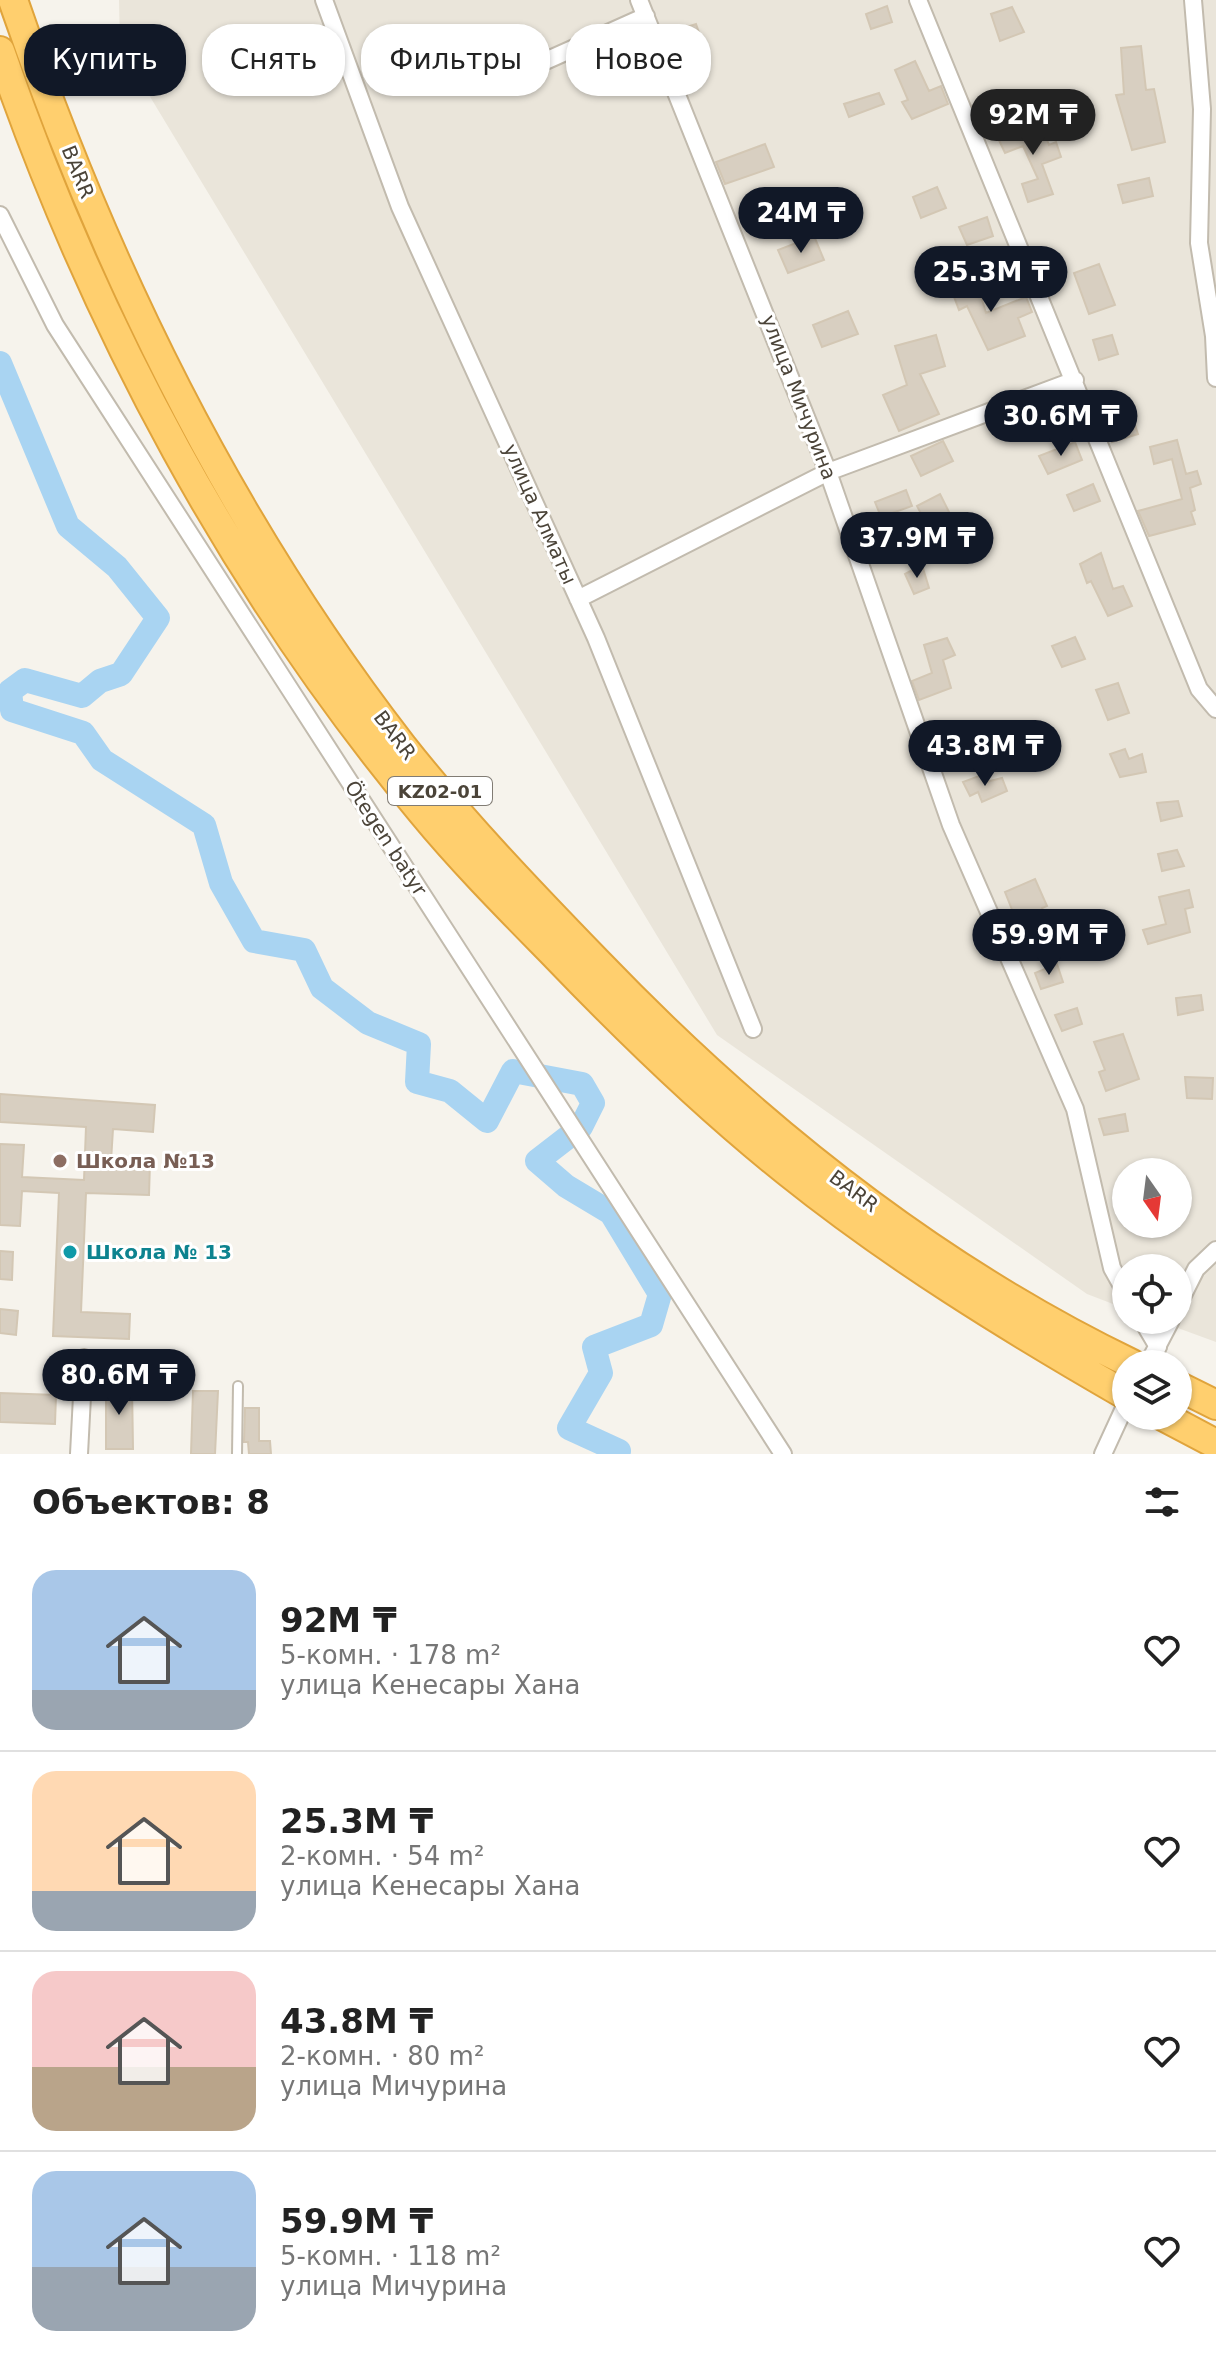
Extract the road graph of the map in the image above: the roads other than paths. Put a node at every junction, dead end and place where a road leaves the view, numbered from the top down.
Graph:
1 (13, 0) edge
2 (324, 0) edge
3 (639, 0) edge
4 (918, 0) edge
5 (1193, 0) edge
6 (646, 16) junction
7 (0, 51) edge
8 (550, 59) edge
9 (0, 215) edge
10 (1216, 378) edge
11 (1075, 380) junction
12 (828, 472) junction
13 (578, 599) junction
14 (1216, 709) edge
15 (753, 1029) dead end
16 (1216, 1250) edge
17 (1112, 1268) edge
18 (1192, 1277) edge
19 (1150, 1334) edge
20 (1164, 1334) edge
21 (1158, 1347) junction
22 (1156, 1350) edge
23 (1112, 1353) edge
24 (84, 1358) dead end
25 (238, 1386) dead end
26 (1192, 1393) edge
27 (1112, 1401) edge
28 (1216, 1405) edge
29 (1112, 1430) edge
30 (1190, 1430) edge
31 (1216, 1444) edge
32 (79, 1454) edge
33 (237, 1454) edge
34 (783, 1454) edge
35 (1103, 1454) edge

1 - 23 highway, BARR / KZ02-01
2 - 13 street, улица Алматы
3 - 6 street, улица Мичурина
4 - 11 street
5 - 10 street
6 - 8 street
6 - 12 street, улица Мичурина
7 - 27 highway, BARR / KZ02-01
9 - 34 street, Ötegen batyr
11 - 12 street
11 - 14 street
12 - 13 street
12 - 17 street, улица Мичурина
13 - 15 street, улица Алматы
16 - 18 street
19 - 21 street
20 - 21 street
21 - 22 street
24 - 32 street
25 - 33 lane
26 - 28 highway
29 - 35 street
30 - 31 highway

